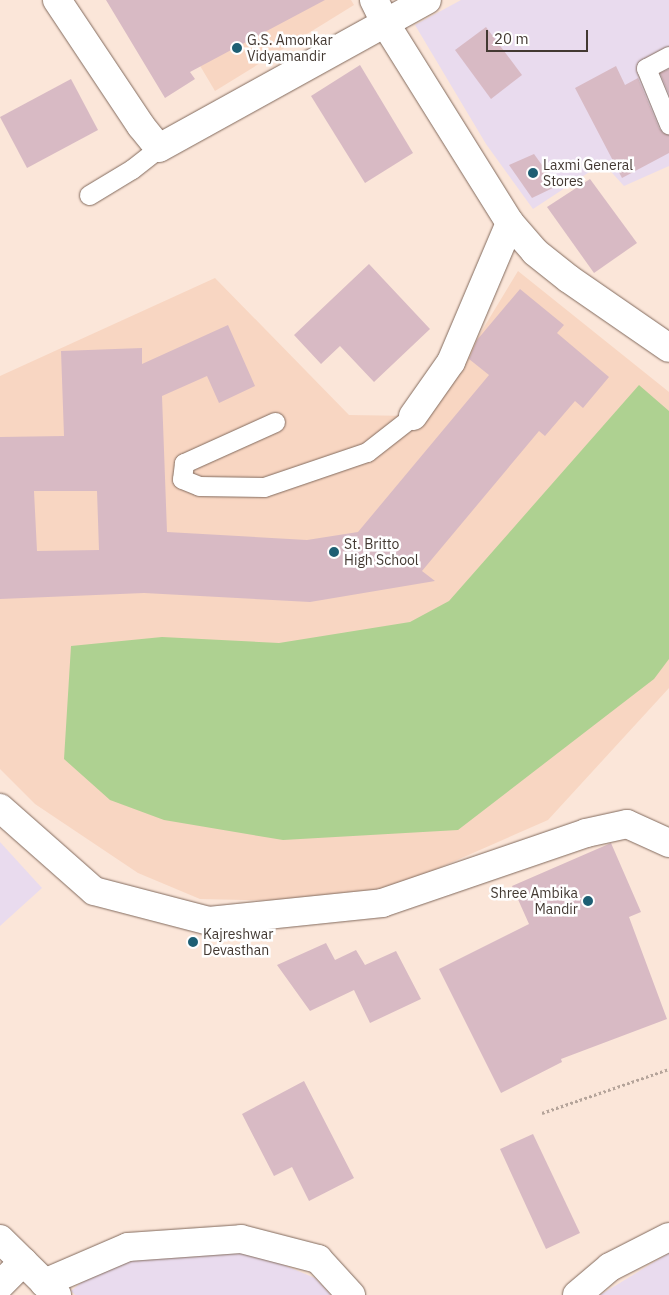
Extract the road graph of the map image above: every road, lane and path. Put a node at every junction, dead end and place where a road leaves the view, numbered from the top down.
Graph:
1 (57, 0) edge
2 (427, 0) edge
3 (380, 11) edge
4 (669, 56) edge
5 (669, 124) edge
6 (159, 148) junction
7 (88, 195) dead end
8 (510, 223) junction
9 (669, 348) edge
10 (413, 416) joint
11 (276, 422) dead end
12 (0, 808) edge
13 (669, 843) edge
14 (669, 1069) edge
15 (542, 1113) dead end
16 (669, 1237) edge
17 (0, 1239) edge
18 (23, 1262) junction
19 (0, 1285) edge
20 (50, 1289) edge
21 (351, 1295) edge
22 (577, 1295) edge

1 - 6 street
2 - 3 street
3 - 6 street
3 - 8 street
4 - 5 lane
6 - 7 lane
8 - 9 street
8 - 10 street
10 - 11 lane
12 - 13 street
14 - 15 path
16 - 22 street
17 - 18 street
18 - 19 street
18 - 20 street
20 - 21 street

